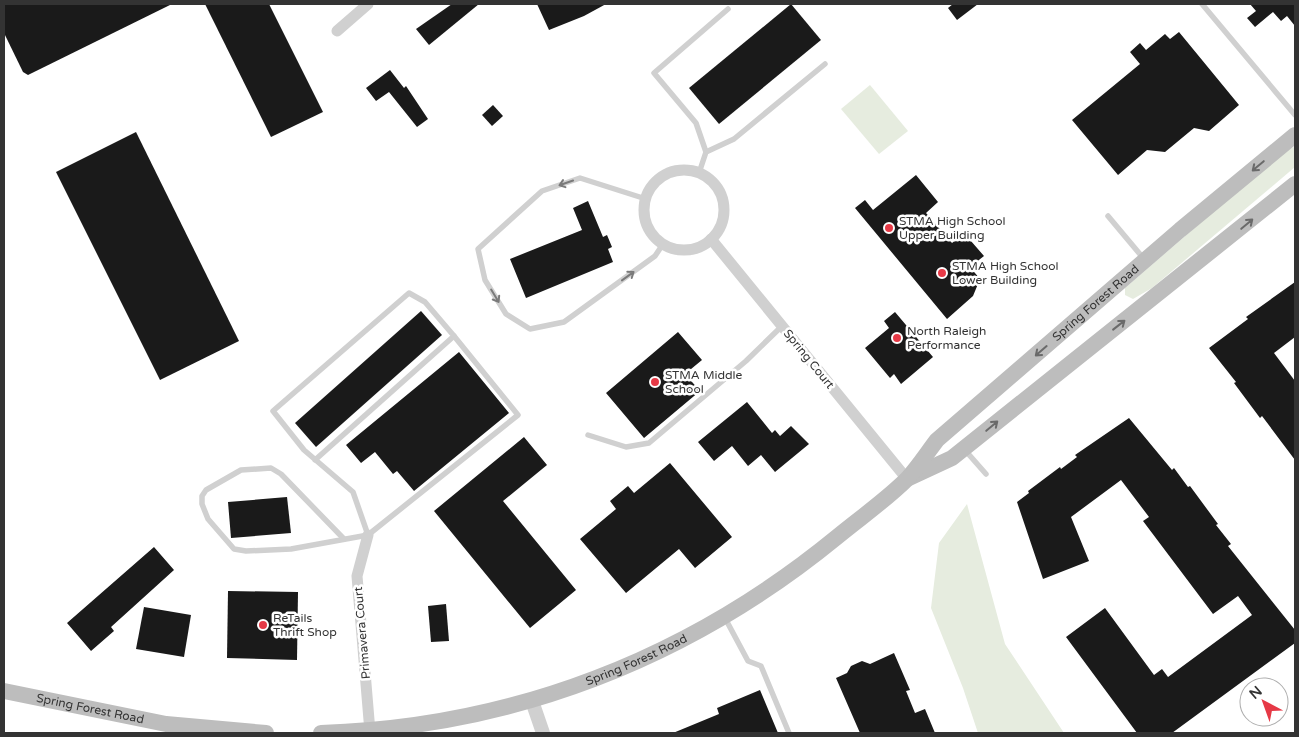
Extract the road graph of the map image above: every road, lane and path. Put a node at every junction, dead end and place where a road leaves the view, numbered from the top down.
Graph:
1 (368, 4) edge
2 (1202, 4) edge
3 (728, 9) dead end
4 (337, 31) dead end
5 (825, 64) dead end
6 (1295, 115) edge
7 (1295, 134) edge
8 (706, 152) junction
9 (699, 173) junction
10 (1295, 184) edge
11 (646, 199) junction
12 (1108, 216) dead end
13 (711, 239) junction
14 (663, 244) junction
15 (1146, 260) junction
16 (782, 326) junction
17 (454, 336) junction
18 (588, 435) dead end
19 (964, 448) junction
20 (316, 460) junction
21 (986, 474) dead end
22 (907, 479) junction
23 (368, 535) junction
24 (344, 539) junction
25 (725, 617) junction
26 (4, 691) edge
27 (532, 701) junction
28 (370, 732) edge
29 (266, 733) edge
30 (321, 733) edge
31 (543, 733) edge
32 (789, 733) edge

1 - 4 street
2 - 6 lane
3 - 8 lane
5 - 8 lane
7 -> 15 main road, Spring Forest Road
8 - 9 lane
9 - 11 street
9 - 13 street
19 -> 10 main road, Spring Forest Road
11 - 14 street
11 -> 14 lane
12 - 15 lane
13 - 14 street
13 - 16 street, Spring Court
15 -> 22 main road, Spring Forest Road
16 - 18 lane
16 - 22 street, Spring Court
17 - 20 lane
17 - 20 lane
17 - 23 lane
19 - 21 lane
19 - 22 main road, Spring Forest Road
20 - 23 lane
22 - 25 main road, Spring Forest Road
23 - 24 lane
23 - 28 street, Primavera Court
24 - 24 lane
25 - 27 main road, Spring Forest Road
25 - 32 lane
26 - 29 main road, Spring Forest Road
27 - 28 main road, Spring Forest Road
27 - 31 street
28 - 30 main road, Spring Forest Road

